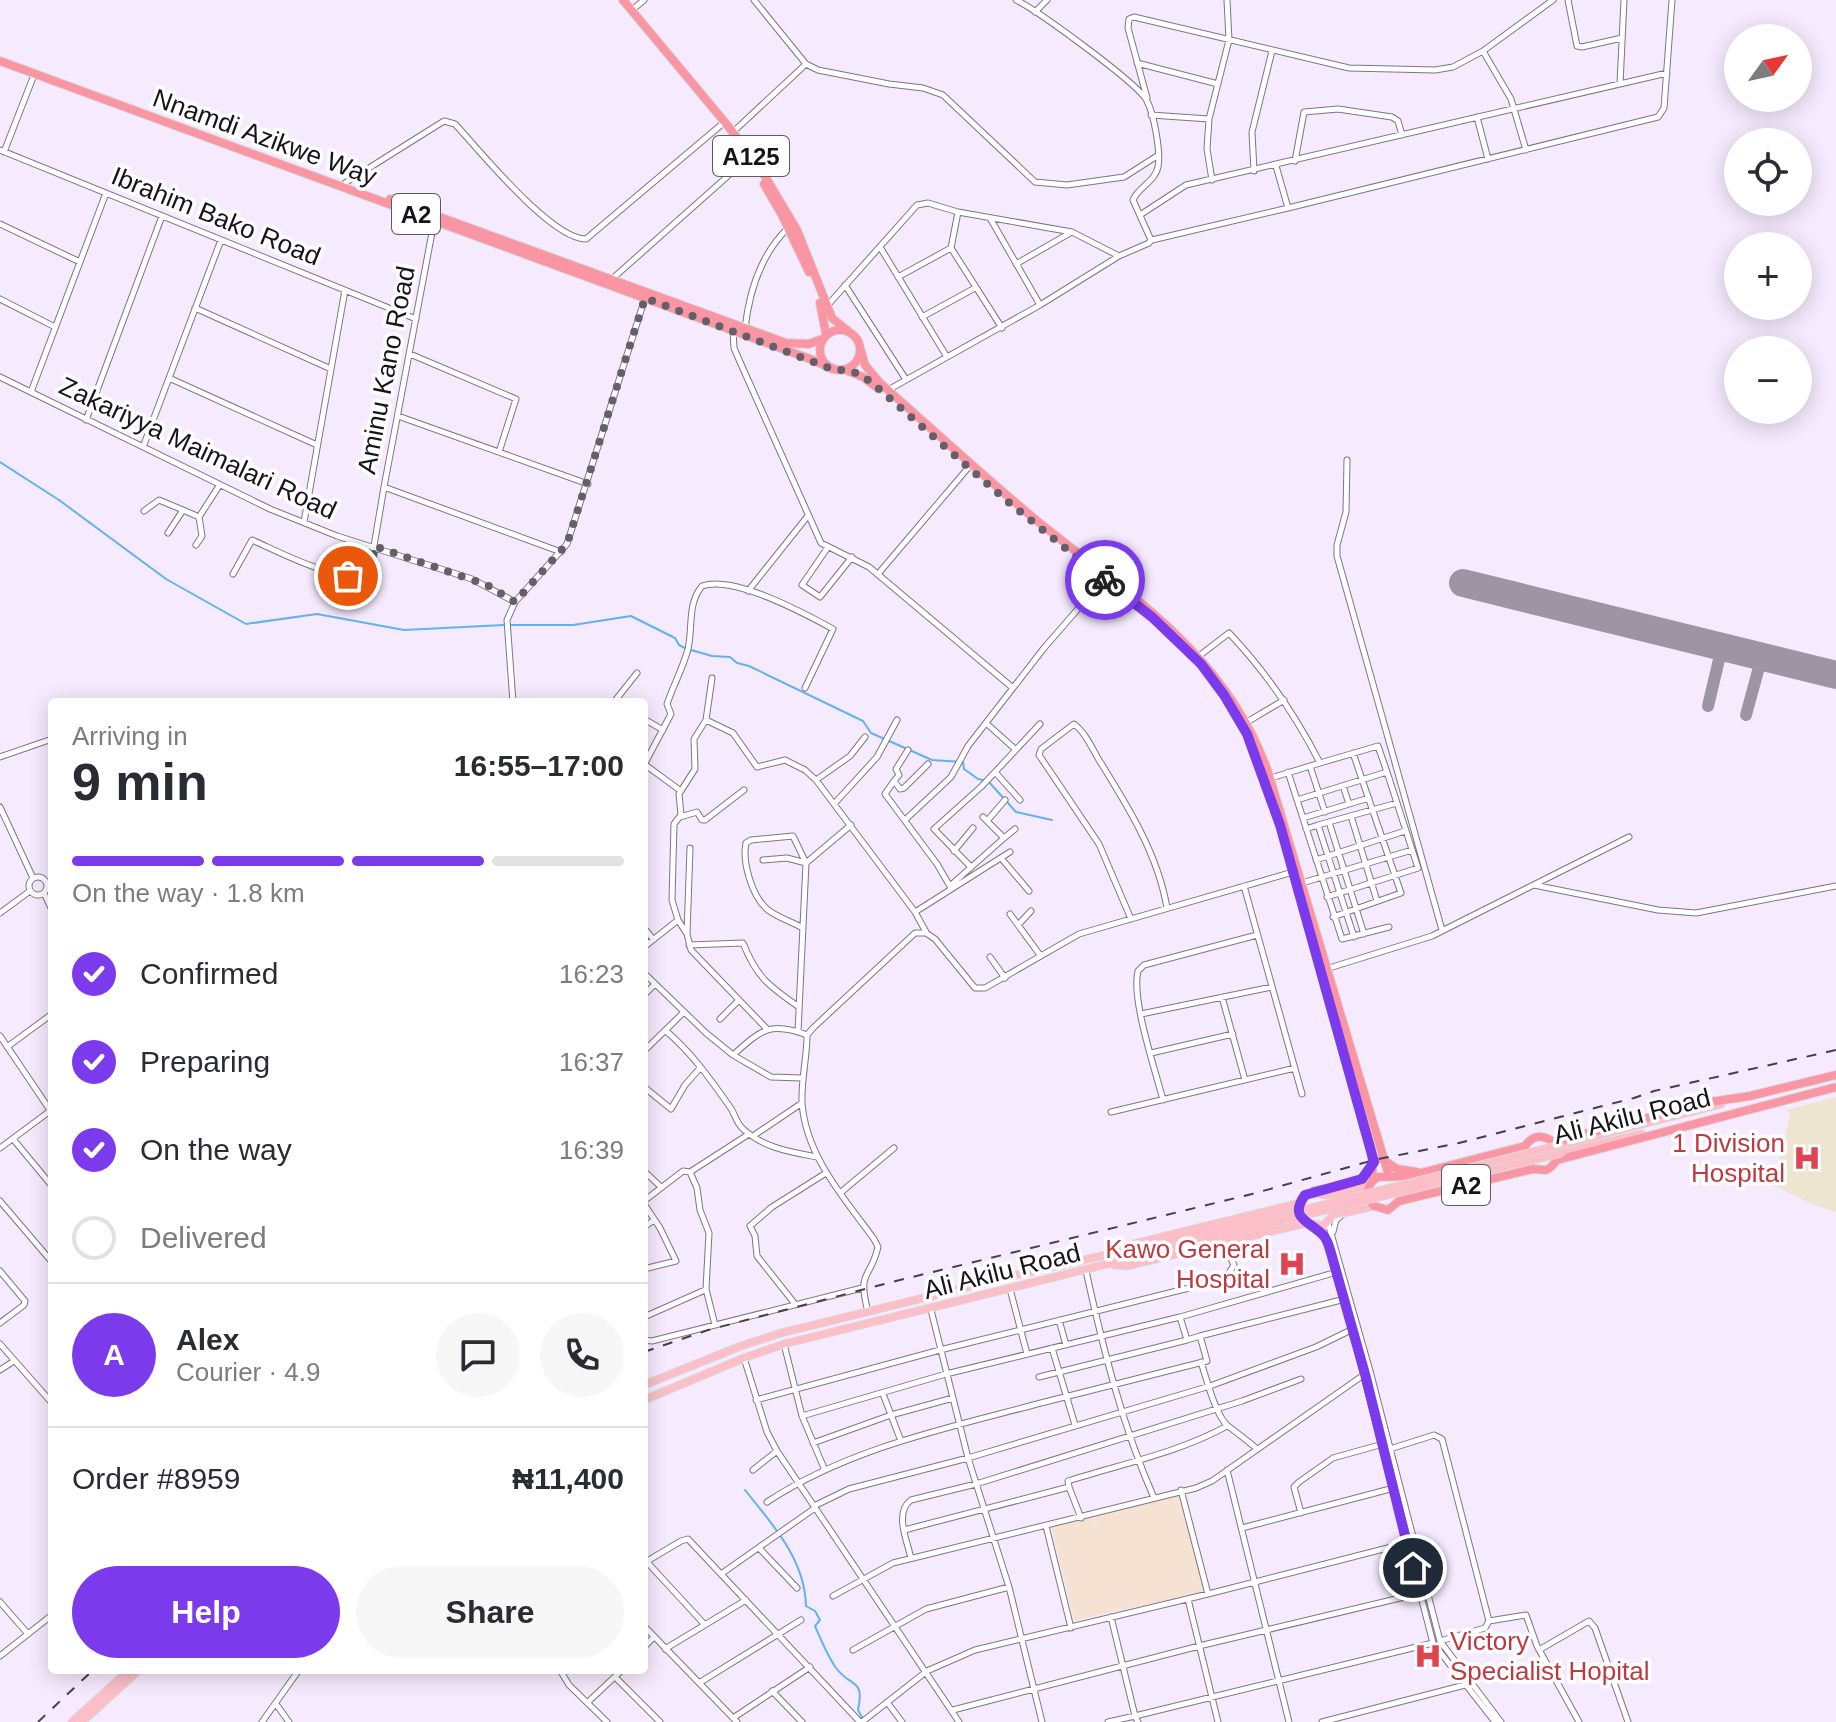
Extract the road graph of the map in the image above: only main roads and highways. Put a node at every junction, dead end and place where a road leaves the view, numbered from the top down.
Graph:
1 (615, 0) edge
2 (623, 0) edge
3 (2, 59) edge
4 (314, 174) junction
5 (848, 331) junction
6 (824, 336) junction
7 (860, 348) junction
8 (832, 369) junction
9 (846, 370) junction
10 (1836, 1075) edge
11 (1836, 1087) edge
12 (1748, 1096) junction
13 (1751, 1108) junction
14 (1525, 1146) junction
15 (1558, 1150) junction
16 (1378, 1161) junction
17 (1533, 1169) junction
18 (1422, 1172) junction
19 (1391, 1177) junction
20 (1371, 1183) junction
21 (1314, 1191) junction
22 (1328, 1195) junction
23 (1399, 1201) junction
24 (1300, 1203) junction
25 (1374, 1206) junction
26 (1338, 1215) junction
27 (1292, 1216) junction
28 (1309, 1225) junction
29 (1105, 1255) junction
30 (1108, 1265) junction
31 (648, 1383) edge
32 (648, 1398) edge
33 (125, 1674) edge
34 (135, 1674) edge
35 (72, 1722) edge
36 (82, 1722) edge

1 - 6 highway, A125
2 - 5 highway, A125
3 - 4 highway, Nnamdi Azikwe Way / A2
3 - 4 highway, Nnamdi Azikwe Way / A2
4 - 6 highway, Nnamdi Azikwe Way / A2
4 - 8 highway, Nnamdi Azikwe Way / A2
5 - 6 highway
5 - 7 highway
6 - 8 highway
7 - 9 highway
7 - 16 highway
8 - 9 highway
9 - 16 highway
10 - 12 highway, A2
11 - 13 highway, A2
12 - 13 highway
12 - 15 highway, A2
13 - 15 highway, A2
14 - 15 highway, A2
14 - 17 highway, A2
14 - 18 highway, A2
15 - 17 highway, A2
15 - 27 main road, Ali Akilu Road, bridge
16 - 18 highway
16 - 19 highway
16 - 20 highway
16 - 21 highway
17 - 23 highway, A2
18 - 19 highway, A2
19 - 20 highway, A2
19 - 23 highway
20 - 22 main road
20 - 25 highway
21 - 22 main road
21 - 24 main road
22 - 26 main road
23 - 25 highway, A2
24 - 28 main road
24 - 29 main road
25 - 26 main road
26 - 28 main road
27 - 29 main road, Ali Akilu Road
27 - 30 main road, Ali Akilu Road
28 - 30 main road
29 - 31 main road, Ali Akilu Road
30 - 32 main road, Ali Akilu Road
33 - 35 main road
34 - 36 main road

